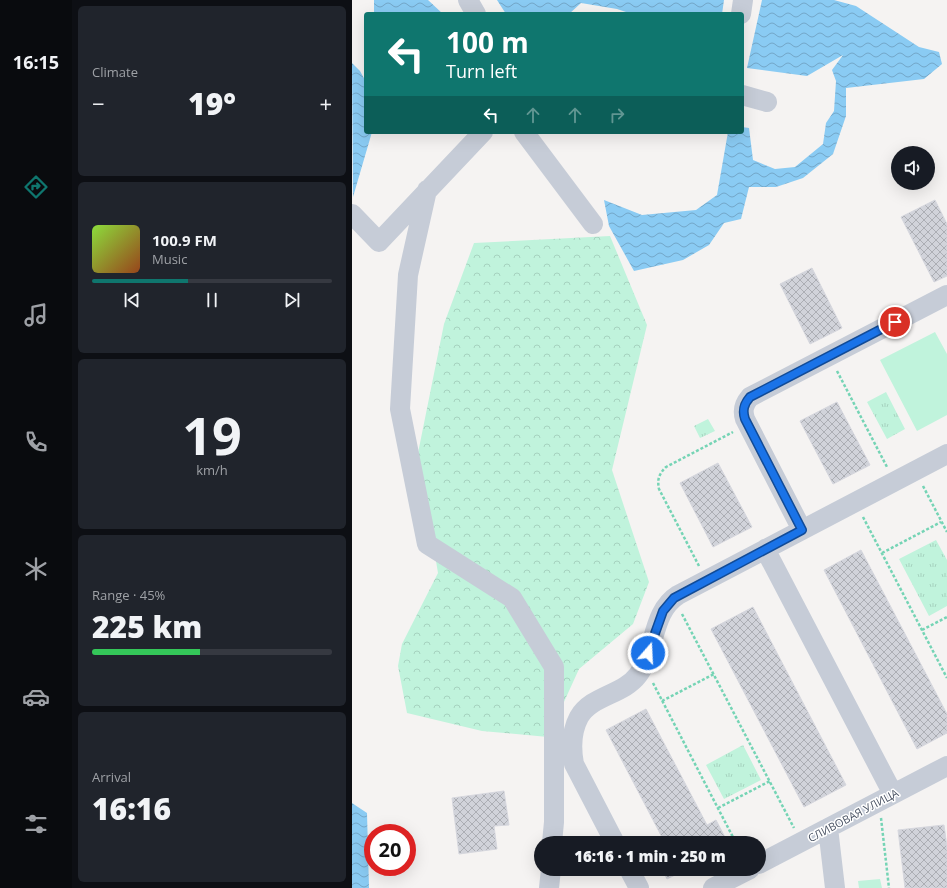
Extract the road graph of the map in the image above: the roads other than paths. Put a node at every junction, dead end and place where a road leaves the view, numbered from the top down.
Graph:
1 (468, 0) edge
2 (743, 0) edge
3 (475, 12) edge
4 (741, 12) edge
5 (744, 96) edge
6 (767, 102) dead end
7 (481, 134) edge
8 (526, 134) edge
9 (427, 190) junction
10 (352, 214) edge
11 (593, 224) dead end
12 (947, 295) edge
13 (947, 454) edge
14 (802, 530) junction
15 (765, 549) junction
16 (947, 766) edge
17 (886, 798) junction
18 (828, 828) junction
19 (552, 836) edge
20 (612, 836) edge
21 (766, 860) edge
22 (550, 876) edge
23 (633, 876) edge
24 (736, 876) edge
25 (549, 888) edge
26 (639, 888) edge
27 (713, 888) edge
28 (835, 888) edge

1 - 3 street
2 - 4 street
5 - 6 street
7 - 9 street
8 - 11 street
9 - 10 street
9 - 19 street
12 - 14 street
13 - 14 street
14 - 15 street
15 - 17 street
15 - 20 street
16 - 17 street, СЛИВОВАЯ УЛИЦА
17 - 18 street, СЛИВОВАЯ УЛИЦА
18 - 21 street, СЛИВОВАЯ УЛИЦА
18 - 28 street
22 - 25 street
23 - 26 street
24 - 27 street

